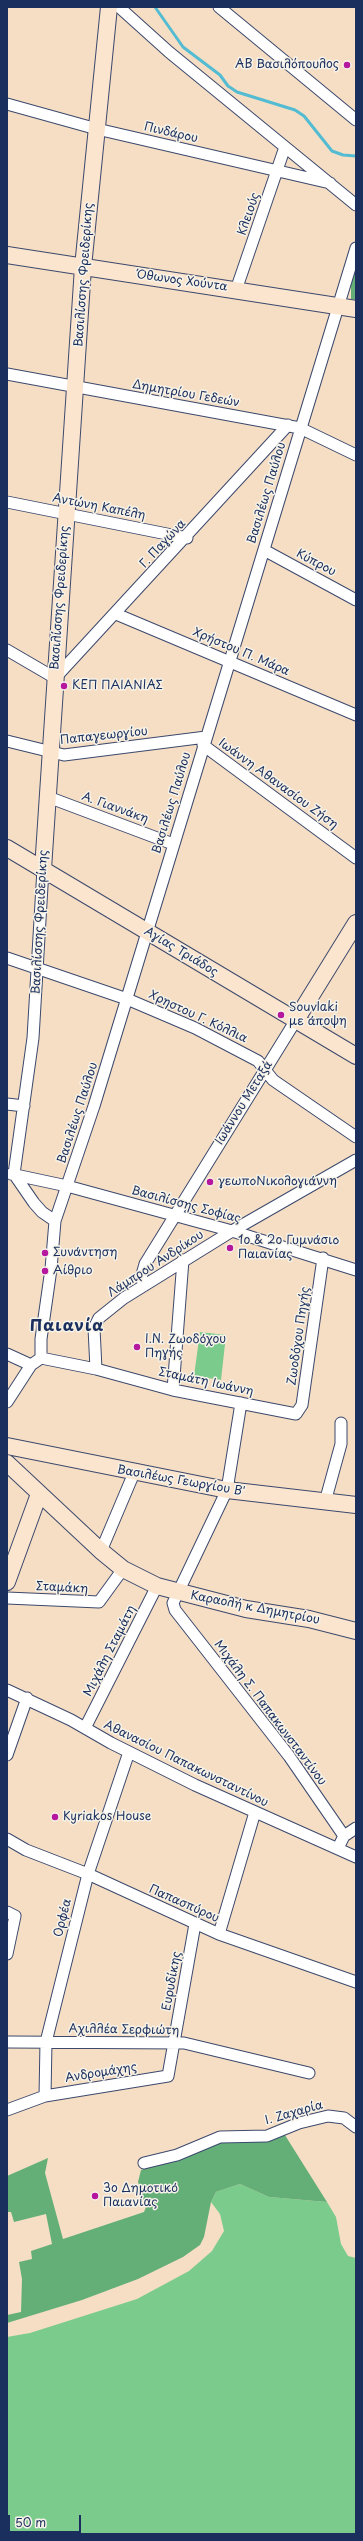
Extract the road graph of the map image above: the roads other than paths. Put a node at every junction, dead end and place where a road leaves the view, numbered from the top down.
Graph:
1 (109, 7) edge
2 (120, 7) edge
3 (219, 7) edge
4 (7, 104) edge
5 (356, 120) edge
6 (97, 129) junction
7 (286, 147) junction
8 (277, 172) junction
9 (330, 183) junction
10 (356, 205) edge
11 (356, 248) edge
12 (7, 255) edge
13 (83, 267) junction
14 (236, 290) junction
15 (339, 305) junction
16 (356, 309) edge
17 (7, 374) edge
18 (76, 387) junction
19 (288, 425) junction
20 (300, 428) junction
21 (356, 456) edge
22 (7, 502) edge
23 (67, 513) junction
24 (187, 538) junction
25 (264, 550) junction
26 (356, 600) edge
27 (116, 614) junction
28 (7, 650) edge
29 (229, 661) junction
30 (54, 678) junction
31 (356, 715) edge
32 (204, 741) junction
33 (7, 742) edge
34 (51, 753) junction
35 (48, 798) junction
36 (172, 844) junction
37 (7, 848) edge
38 (356, 858) edge
39 (43, 869) junction
40 (356, 923) edge
41 (146, 930) junction
42 (7, 958) edge
43 (38, 967) junction
44 (127, 999) junction
45 (296, 1020) junction
46 (356, 1056) edge
47 (265, 1069) junction
48 (7, 1104) edge
49 (24, 1106) junction
50 (356, 1137) edge
51 (356, 1160) edge
52 (11, 1173) edge
53 (67, 1186) junction
54 (173, 1215) junction
55 (55, 1221) junction
56 (232, 1231) junction
57 (323, 1258) junction
58 (183, 1260) junction
59 (356, 1270) edge
60 (145, 1285) junction
61 (7, 1354) edge
62 (41, 1358) junction
63 (31, 1365) junction
64 (96, 1369) junction
65 (172, 1390) junction
66 (7, 1402) edge
67 (240, 1403) junction
68 (296, 1414) joint
69 (341, 1424) dead end
70 (7, 1446) edge
71 (7, 1463) edge
72 (134, 1473) junction
73 (226, 1490) junction
74 (39, 1494) junction
75 (325, 1502) junction
76 (356, 1505) edge
77 (101, 1551) junction
78 (123, 1569) junction
79 (7, 1582) edge
80 (157, 1586) junction
81 (177, 1593) junction
82 (7, 1598) edge
83 (356, 1631) edge
84 (7, 1690) edge
85 (27, 1698) junction
86 (85, 1728) junction
87 (129, 1752) junction
88 (7, 1755) edge
89 (255, 1812) junction
90 (356, 1828) edge
91 (344, 1836) junction
92 (7, 1839) edge
93 (338, 1848) junction
94 (356, 1857) edge
95 (88, 1874) junction
96 (7, 1912) edge
97 (195, 1924) junction
98 (219, 1934) junction
99 (7, 1954) edge
100 (356, 1982) edge
101 (7, 2042) edge
102 (46, 2042) junction
103 (175, 2043) junction
104 (309, 2073) dead end
105 (45, 2096) junction
106 (7, 2110) edge
107 (356, 2127) edge
108 (144, 2163) dead end

1 - 6 street, Βασιλίσσης Φρειδερίκης
2 - 7 street
3 - 5 street
4 - 6 street, Πινδάρου
6 - 8 street, Πινδάρου
6 - 13 street, Βασιλίσσης Φρειδερίκης
7 - 8 street, Κλειούς
7 - 9 street
8 - 9 street, Πινδάρου
8 - 14 street, Κλειούς
9 - 10 street
11 - 15 street, Βασιλέως Παύλου
12 - 13 street, Όθωνος Χούντα
13 - 14 street, Όθωνος Χούντα
13 - 18 street, Βασιλίσσης Φρειδερίκης
14 - 15 street, Όθωνος Χούντα
15 - 16 street, Όθωνος Χούντα
15 - 20 street, Βασιλέως Παύλου
17 - 18 street, Δημητρίου Γεδεών
18 - 19 street, Δημητρίου Γεδεών
18 - 23 street, Βασιλίσσης Φρειδερίκης
19 - 20 street, Δημητρίου Γεδεών
19 - 24 street, Γ. Παγώνα
20 - 21 street, Δημητρίου Γεδεών
20 - 25 street, Βασιλέως Παύλου
22 - 23 street, Αντώνη Καπέλη
23 - 24 street, Αντώνη Καπέλη
23 - 30 street, Βασιλίσσης Φρειδερίκης
24 - 27 street, Γ. Παγώνα
25 - 26 street, Κύπρου
25 - 29 street, Βασιλέως Παύλου
27 - 29 street, Χρήστου Π. Μάρα
27 - 30 street, Γ. Παγώνα
28 - 30 street
29 - 31 street, Χρήστου Π. Μάρα
29 - 32 street, Βασιλέως Παύλου
30 - 34 street, Βασιλίσσης Φρειδερίκης
32 - 34 street, Παπαγεωργίου
32 - 36 street, Βασιλέως Παύλου
32 - 38 street, Ιωάννη Αθανασίου Ζήση
33 - 34 street, Παπαγεωργίου
34 - 35 street, Βασιλίσσης Φρειδερίκης
35 - 36 street, Α. Γιαννάκη
35 - 39 street, Βασιλίσσης Φρειδερίκης
36 - 41 street, Βασιλέως Παύλου
37 - 39 street, Αγίας Τριάδος
39 - 41 street, Αγίας Τριάδος
39 - 43 street, Βασιλίσσης Φρειδερίκης
40 - 45 street, Ιωάννου Μεταξά
41 - 44 street, Βασιλέως Παύλου
41 - 45 street, Αγίας Τριάδος
42 - 43 street, Χρηστου Γ. Κόλλια
43 - 44 street, Χρηστου Γ. Κόλλια
43 - 49 street, Βασιλίσσης Φρειδερίκης
44 - 47 street, Χρηστου Γ. Κόλλια
44 - 53 street, Βασιλέως Παύλου
45 - 46 street, Αγίας Τριάδος
45 - 47 street, Ιωάννου Μεταξά
47 - 50 street, Χρηστου Γ. Κόλλια
47 - 54 street, Ιωάννου Μεταξά
48 - 49 street
49 - 52 street, Βασιλίσσης Φρειδερίκης
51 - 56 street, Λάμπρου Ανδρίκου
52 - 53 street, Βασιλίσσης Σοφίας
52 - 55 street
53 - 54 street, Βασιλίσσης Σοφίας
53 - 55 street, Βασιλέως Παύλου
54 - 56 street, Βασιλίσσης Σοφίας
54 - 60 street, Ιωάννου Μεταξά
55 - 62 street, Βασιλέως Παύλου
56 - 57 street, Βασιλίσσης Σοφίας
56 - 58 street, Λάμπρου Ανδρίκου
57 - 59 street, Βασιλίσσης Σοφίας
57 - 68 street, Ζωοδόχου Πηγής
58 - 60 street, Λάμπρου Ανδρίκου
58 - 65 street
60 - 64 street, Λάμπρου Ανδρίκου
61 - 63 street
62 - 63 street
62 - 64 street, Σταμάτη Ιωάννη
63 - 66 street
64 - 65 street, Σταμάτη Ιωάννη
65 - 67 street, Σταμάτη Ιωάννη
67 - 68 street, Σταμάτη Ιωάννη
67 - 73 street
69 - 75 street
70 - 72 street, Βασιλέως Γεωργίου Β'
71 - 74 street, Καραολή κ Δημητρίου
72 - 73 street, Βασιλέως Γεωργίου Β'
72 - 77 street
73 - 75 street, Βασιλέως Γεωργίου Β'
73 - 81 street
74 - 77 street, Καραολή κ Δημητρίου
74 - 79 street
75 - 76 street, Βασιλέως Γεωργίου Β'
77 - 78 street, Καραολή κ Δημητρίου
78 - 80 street, Καραολή κ Δημητρίου
78 - 82 street, Σταμάκη
80 - 81 street, Καραολή κ Δημητρίου
80 - 86 street, Μιχάλη Σταμάτη
81 - 83 street, Καραολή κ Δημητρίου
81 - 91 street, Μιχάλη Σ. Παπακωνσταντίνου
84 - 85 street, Αθανασίου Παπακωνσταντίνου
85 - 86 street, Αθανασίου Παπακωνσταντίνου
85 - 88 street
86 - 87 street, Αθανασίου Παπακωνσταντίνου
87 - 89 street, Αθανασίου Παπακωνσταντίνου
87 - 95 street, Ορφέα
89 - 93 street, Αθανασίου Παπακωνσταντίνου
89 - 98 street
90 - 91 street
91 - 93 street
92 - 95 street, Παπασπύρου
93 - 94 street, Αθανασίου Παπακωνσταντίνου
95 - 97 street, Παπασπύρου
95 - 102 street, Ορφέα
96 - 99 street
97 - 98 street, Παπασπύρου
97 - 103 street, Ευρυδίκης
98 - 100 street, Παπασπύρου
101 - 102 street, Αχιλλέα Σερφιώτη
102 - 103 street, Αχιλλέα Σερφιώτη
102 - 105 street, Ορφέα
103 - 104 street, Αχιλλέα Σερφιώτη
103 - 105 street, Ανδρομάχης
105 - 106 street, Ανδρομάχης
107 - 108 street, Ι. Ζαχαρία

